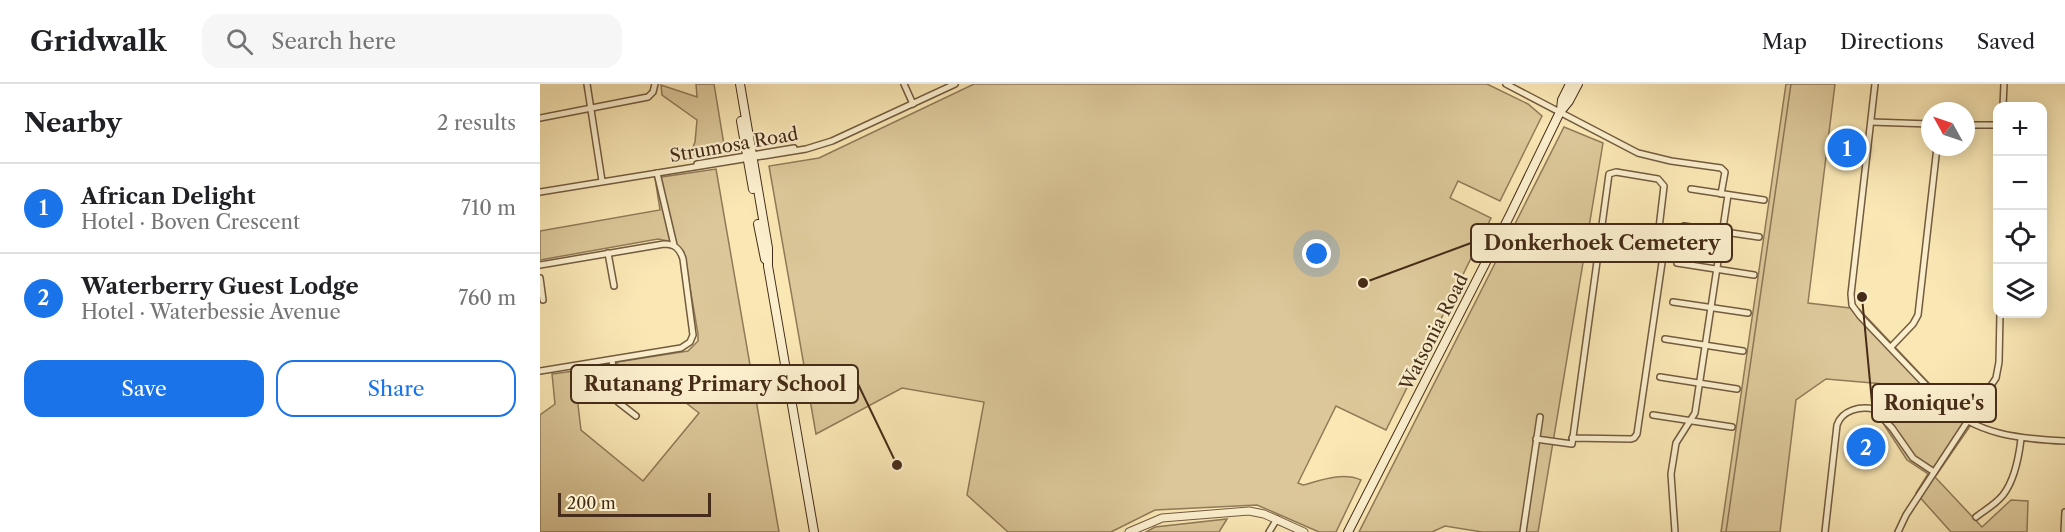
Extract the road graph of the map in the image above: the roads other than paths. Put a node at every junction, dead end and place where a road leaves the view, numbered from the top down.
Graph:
1 (586, 84) edge
2 (655, 84) edge
3 (735, 84) edge
4 (740, 84) edge
5 (904, 84) edge
6 (955, 84) edge
7 (1506, 84) edge
8 (1570, 84) edge
9 (1578, 84) edge
10 (1875, 84) edge
11 (2004, 84) edge
12 (2003, 102) edge
13 (913, 104) junction
14 (591, 108) junction
15 (1560, 112) junction
16 (540, 118) edge
17 (1871, 122) junction
18 (1921, 124) edge
19 (1975, 125) edge
20 (1993, 125) edge
21 (1936, 156) edge
22 (750, 157) junction
23 (660, 173) junction
24 (603, 181) junction
25 (1691, 189) dead end
26 (540, 192) edge
27 (1725, 194) junction
28 (1764, 200) dead end
29 (1684, 226) dead end
30 (1722, 232) junction
31 (1759, 237) dead end
32 (674, 245) junction
33 (608, 254) junction
34 (1677, 263) dead end
35 (540, 265) edge
36 (1717, 269) junction
37 (1754, 275) dead end
38 (540, 278) edge
39 (614, 286) dead end
40 (543, 300) dead end
41 (1673, 302) dead end
42 (1711, 308) junction
43 (1749, 313) dead end
44 (2000, 318) edge
45 (1665, 339) dead end
46 (1705, 345) junction
47 (1891, 347) junction
48 (1743, 351) dead end
49 (612, 360) junction
50 (540, 371) edge
51 (1660, 377) dead end
52 (1700, 383) junction
53 (1737, 389) dead end
54 (1653, 415) dead end
55 (636, 416) dead end
56 (1540, 417) dead end
57 (1691, 421) junction
58 (1968, 422) junction
59 (1732, 427) dead end
60 (1572, 438) junction
61 (1536, 439) junction
62 (2021, 439) junction
63 (2065, 441) edge
64 (1934, 472) junction
65 (2065, 512) edge
66 (1976, 517) dead end
67 (1276, 519) junction
68 (814, 532) edge
69 (1130, 532) edge
70 (1269, 532) edge
71 (1304, 532) edge
72 (1348, 532) edge
73 (1523, 532) edge
74 (1675, 532) edge
75 (1825, 532) edge
76 (1898, 532) edge
77 (2064, 532) edge

1 - 14 street
2 - 14 street
3 - 22 main road
4 - 22 main road
5 - 13 street
6 - 13 street, Strumosa Road
7 - 15 street
8 - 15 main road, Watsonia Road
9 - 15 main road, Watsonia Road
10 - 17 street
11 - 12 street
13 - 22 street, Strumosa Road
14 - 16 street
14 - 24 street
15 - 27 street
15 - 72 main road, Watsonia Road
17 - 18 street
17 - 47 street
19 - 20 street
21 - 47 street
22 - 23 street, Strumosa Road
22 - 68 main road
23 - 24 street, Strumosa Road
23 - 32 street
24 - 26 street, Strumosa Road
25 - 27 street
27 - 28 street
27 - 30 street
29 - 30 street
30 - 31 street
30 - 36 street
32 - 33 street
32 - 49 street
33 - 35 street
33 - 39 street
34 - 36 street
36 - 37 street
36 - 42 street
38 - 40 street
41 - 42 street
42 - 43 street
42 - 46 street
44 - 58 street
45 - 46 street
46 - 48 street
46 - 52 street
47 - 58 street
49 - 50 street
49 - 55 street
51 - 52 street
52 - 53 street
52 - 57 street
54 - 57 street
56 - 61 street
57 - 59 street
57 - 74 street
58 - 62 street
58 - 64 street
60 - 60 street
60 - 61 street
61 - 73 street
62 - 63 street
62 - 66 street
64 - 75 street
64 - 76 street
65 - 77 street
67 - 69 street
67 - 70 street
67 - 71 street

